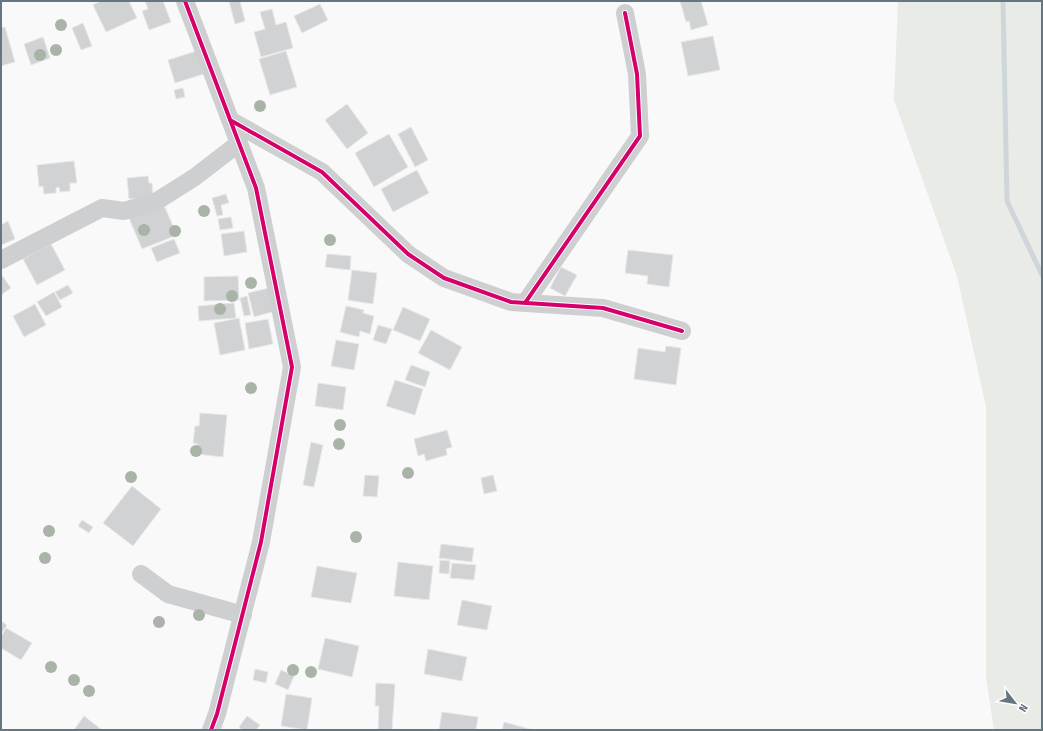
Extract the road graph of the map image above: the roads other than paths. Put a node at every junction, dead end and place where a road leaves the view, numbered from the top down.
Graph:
1 (185, 1) edge
2 (624, 14) dead end
3 (230, 120) junction
4 (239, 143) junction
5 (1, 260) edge
6 (525, 303) junction
7 (682, 331) dead end
8 (141, 574) dead end
9 (242, 615) junction
10 (210, 730) edge

1 - 3 street
2 - 6 street
3 - 4 street
3 - 6 street
4 - 5 street
4 - 9 street
6 - 7 street
8 - 9 street
9 - 10 street

